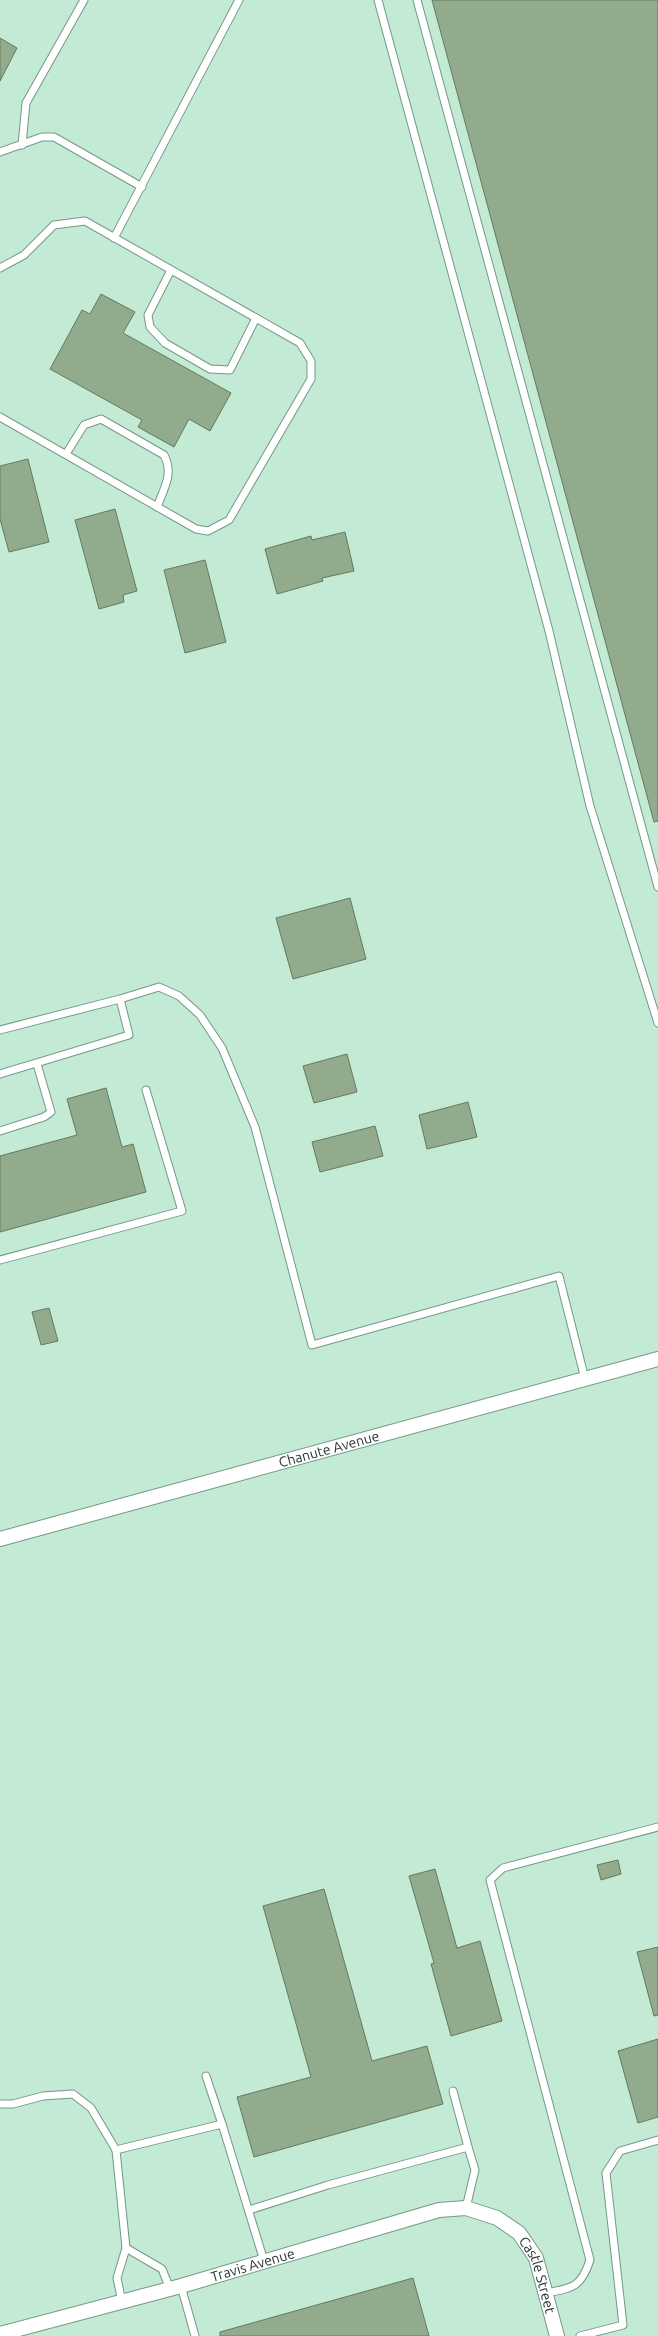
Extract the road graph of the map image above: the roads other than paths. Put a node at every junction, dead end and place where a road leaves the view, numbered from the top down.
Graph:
1 (84, 0) edge
2 (239, 0) edge
3 (378, 0) edge
4 (417, 0) edge
5 (22, 145) junction
6 (0, 152) edge
7 (142, 187) junction
8 (114, 238) junction
9 (0, 268) edge
10 (171, 270) junction
11 (256, 318) junction
12 (0, 416) edge
13 (66, 454) junction
14 (157, 507) junction
15 (658, 888) edge
16 (120, 999) junction
17 (658, 1023) edge
18 (0, 1030) edge
19 (37, 1064) junction
20 (0, 1074) edge
21 (146, 1090) dead end
22 (0, 1130) edge
23 (0, 1260) edge
24 (658, 1359) edge
25 (585, 1379) junction
26 (0, 1539) edge
27 (658, 1827) edge
28 (206, 2076) dead end
29 (454, 2091) dead end
30 (0, 2104) edge
31 (222, 2124) junction
32 (658, 2140) edge
33 (468, 2147) junction
34 (116, 2150) junction
35 (466, 2208) junction
36 (249, 2210) junction
37 (504, 2222) joint
38 (126, 2248) junction
39 (264, 2261) junction
40 (175, 2287) junction
41 (546, 2293) junction
42 (122, 2302) junction
43 (0, 2334) edge
44 (195, 2336) edge
45 (557, 2336) edge
46 (580, 2336) edge

1 - 5 lane
2 - 7 lane
3 - 17 lane
4 - 15 lane
5 - 6 lane
5 - 7 lane
7 - 8 lane
8 - 9 lane
8 - 10 lane
10 - 11 lane
10 - 11 lane
11 - 14 lane
12 - 13 lane
13 - 14 lane
13 - 14 lane
16 - 18 lane
16 - 19 lane
16 - 25 lane
19 - 20 lane
19 - 22 lane
21 - 23 lane
24 - 25 street, Chanute Avenue
25 - 26 street, Chanute Avenue
27 - 41 lane
28 - 31 lane
29 - 33 lane
30 - 34 lane
31 - 34 lane
31 - 36 lane
32 - 46 lane
33 - 35 lane
33 - 36 lane
34 - 38 lane
35 - 37 street, Travis Avenue
35 - 39 street, Travis Avenue
36 - 39 lane
37 - 41 street, Castle Street
38 - 40 lane
38 - 42 lane
39 - 40 street, Travis Avenue
40 - 42 street, Travis Avenue
40 - 44 lane
41 - 45 street, Castle Street
42 - 43 street, Travis Avenue

